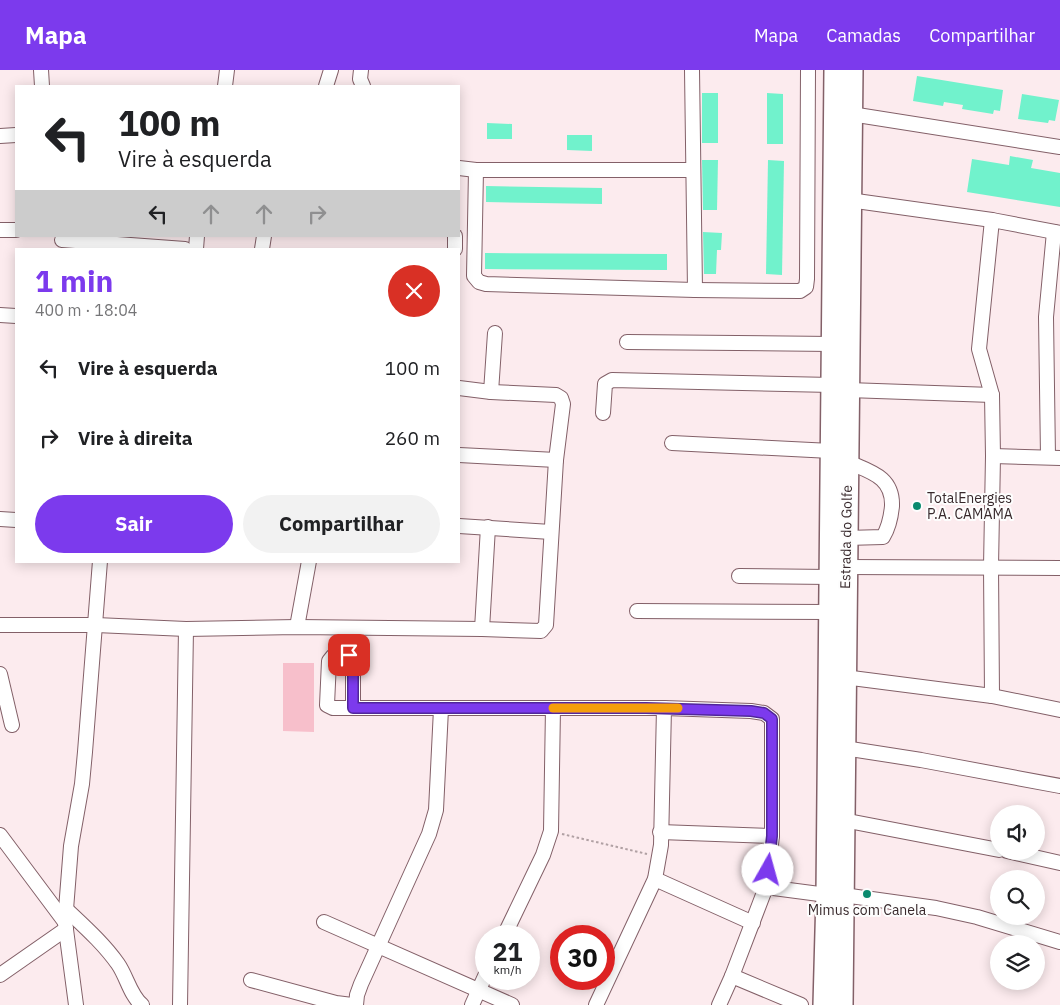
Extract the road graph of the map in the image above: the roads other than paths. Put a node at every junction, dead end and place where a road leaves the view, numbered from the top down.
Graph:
1 (41, 70) edge
2 (227, 70) edge
3 (331, 70) edge
4 (361, 70) edge
5 (692, 70) edge
6 (808, 70) edge
7 (835, 70) edge
8 (852, 70) edge
9 (42, 85) edge
10 (225, 85) edge
11 (326, 85) edge
12 (363, 85) edge
13 (851, 114) junction
14 (15, 135) edge
15 (0, 136) edge
16 (1060, 147) edge
17 (460, 168) edge
18 (476, 170) junction
19 (693, 170) junction
20 (849, 200) junction
21 (992, 220) junction
22 (0, 230) edge
23 (15, 230) edge
24 (1057, 232) edge
25 (62, 242) edge
26 (167, 248) edge
27 (695, 290) junction
28 (0, 316) edge
29 (15, 316) edge
30 (494, 333) dead end
31 (628, 342) dead end
32 (832, 344) junction
33 (460, 388) edge
34 (840, 388) junction
35 (492, 392) junction
36 (992, 395) junction
37 (603, 413) dead end
38 (672, 443) dead end
39 (460, 455) edge
40 (839, 456) junction
41 (993, 456) junction
42 (1054, 457) edge
43 (556, 460) junction
44 (0, 519) edge
45 (15, 520) edge
46 (460, 526) edge
47 (488, 527) junction
48 (552, 532) junction
49 (846, 538) junction
50 (100, 563) edge
51 (308, 563) edge
52 (991, 567) junction
53 (1060, 568) edge
54 (838, 572) junction
55 (740, 576) dead end
56 (637, 611) dead end
57 (830, 612) junction
58 (0, 625) edge
59 (96, 625) junction
60 (297, 627) junction
61 (186, 629) junction
62 (482, 629) junction
63 (0, 674) edge
64 (844, 677) junction
65 (992, 696) junction
66 (353, 708) dead end
67 (554, 708) junction
68 (664, 708) junction
69 (441, 709) junction
70 (1060, 710) edge
71 (12, 725) dead end
72 (844, 748) junction
73 (1060, 786) edge
74 (843, 820) junction
75 (660, 832) junction
76 (0, 835) edge
77 (772, 836) junction
78 (990, 848) edge
79 (1045, 859) edge
80 (1060, 862) edge
81 (655, 879) junction
82 (766, 887) junction
83 (835, 895) junction
84 (66, 920) junction
85 (324, 922) dead end
86 (754, 923) junction
87 (509, 925) edge
88 (1060, 942) edge
89 (378, 946) junction
90 (0, 975) edge
91 (732, 976) junction
92 (251, 980) dead end
93 (475, 988) edge
94 (479, 990) joint
95 (76, 1005) edge
96 (142, 1005) edge
97 (180, 1005) edge
98 (352, 1005) edge
99 (356, 1005) edge
100 (472, 1005) edge
101 (512, 1005) edge
102 (596, 1005) edge
103 (718, 1005) edge
104 (801, 1005) edge
105 (824, 1005) edge
106 (842, 1005) edge

1 - 9 street
2 - 10 street
3 - 11 street
4 - 12 street
5 - 19 street
6 - 27 street
7 - 32 highway, Estrada do Golfe
8 - 13 highway, Estrada do Golfe
13 - 16 street
13 - 20 highway, Estrada do Golfe
14 - 15 street
17 - 18 street
18 - 19 street
18 - 27 street
19 - 27 street
20 - 21 street
20 - 34 highway, Estrada do Golfe
21 - 24 street
21 - 36 street
22 - 23 street
24 - 42 street
25 - 26 street
28 - 29 street
30 - 35 street
31 - 32 street
32 - 34 highway, Estrada do Golfe
33 - 35 street
34 - 36 street
34 - 37 street
34 - 40 highway, Estrada do Golfe
35 - 43 street
36 - 41 street
38 - 40 street
39 - 43 street
40 - 49 highway, Estrada do Golfe
40 - 49 street
40 - 54 highway, Estrada do Golfe
41 - 42 street
41 - 52 street
43 - 48 street
44 - 45 street
46 - 47 street
47 - 48 street
47 - 62 street
48 - 62 street
49 - 54 highway, Estrada do Golfe
50 - 59 street
51 - 60 street
52 - 53 street
52 - 54 street
52 - 65 street
54 - 55 street
54 - 57 highway, Estrada do Golfe
54 - 64 highway, Estrada do Golfe
56 - 57 street
57 - 83 highway, Estrada do Golfe
58 - 59 street
59 - 61 street
59 - 84 street
60 - 61 street
60 - 62 street
61 - 97 street
63 - 71 street
64 - 65 street
64 - 72 highway, Estrada do Golfe
65 - 70 street
66 - 69 street
67 - 68 street
67 - 69 street
67 - 87 street
68 - 75 street
68 - 77 street
69 - 89 street
72 - 73 street
72 - 74 highway, Estrada do Golfe
74 - 78 street
74 - 83 highway, Estrada do Golfe
75 - 77 street
75 - 81 street
76 - 84 street
77 - 82 street
79 - 80 street
81 - 86 street
81 - 102 street
82 - 83 street
82 - 86 street
83 - 88 street
83 - 105 highway, Estrada do Golfe
83 - 106 highway, Estrada do Golfe
84 - 90 street
84 - 95 street
84 - 96 street
85 - 89 street
86 - 91 street
89 - 93 street
89 - 99 street
91 - 103 street
91 - 104 street
92 - 98 street
94 - 100 street
94 - 101 street

